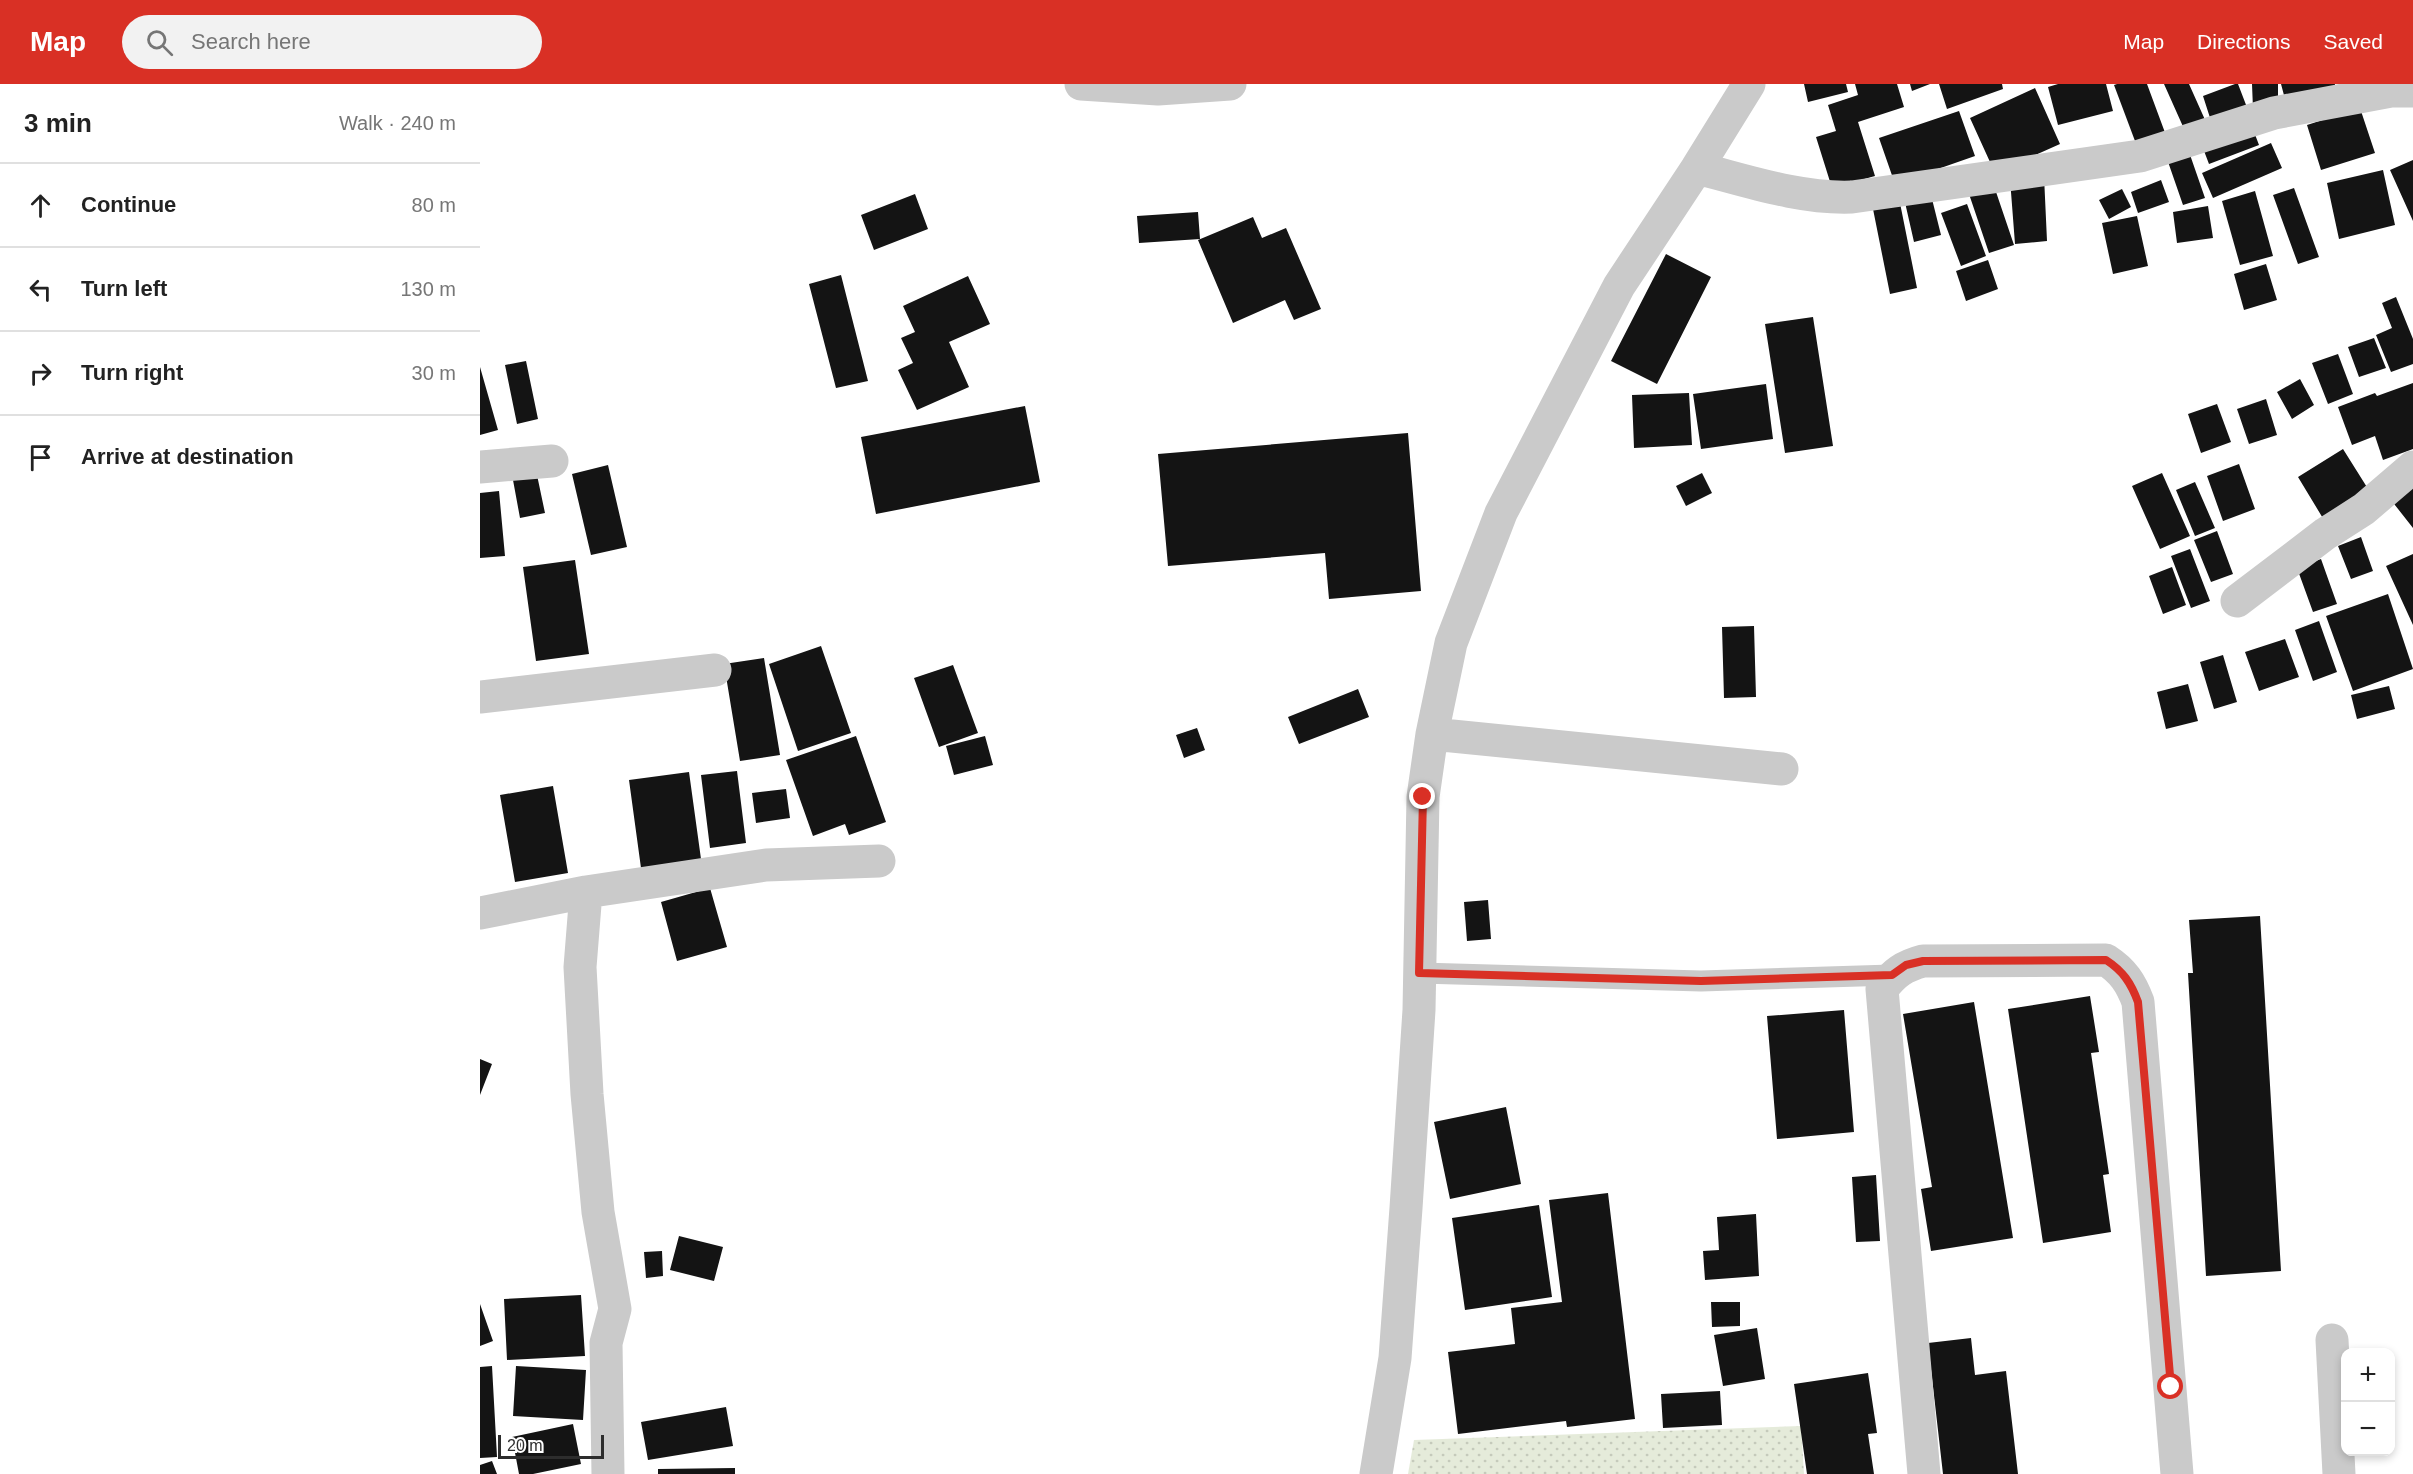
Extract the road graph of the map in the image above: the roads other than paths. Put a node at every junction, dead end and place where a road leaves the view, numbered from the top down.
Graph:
1 (1081, 84) edge
2 (1230, 84) edge
3 (1749, 84) edge
4 (2413, 91) edge
5 (1697, 168) junction
6 (552, 461) dead end
7 (480, 467) edge
8 (2413, 467) edge
9 (2237, 601) dead end
10 (715, 670) dead end
11 (480, 697) edge
12 (1432, 734) junction
13 (1782, 769) dead end
14 (879, 861) dead end
15 (586, 892) junction
16 (480, 913) edge
17 (1419, 973) junction
18 (1892, 975) junction
19 (2332, 1340) dead end
20 (608, 1474) edge
21 (1376, 1474) edge
22 (1924, 1474) edge
23 (2177, 1474) edge
24 (2339, 1474) edge

1 - 2 street
3 - 5 street
4 - 5 street
5 - 12 street
6 - 7 street
8 - 9 street
10 - 11 street
12 - 13 street
12 - 17 street
14 - 15 street
15 - 16 street
15 - 20 street
17 - 18 lane
17 - 21 street
18 - 22 street
18 - 23 street
19 - 24 street

